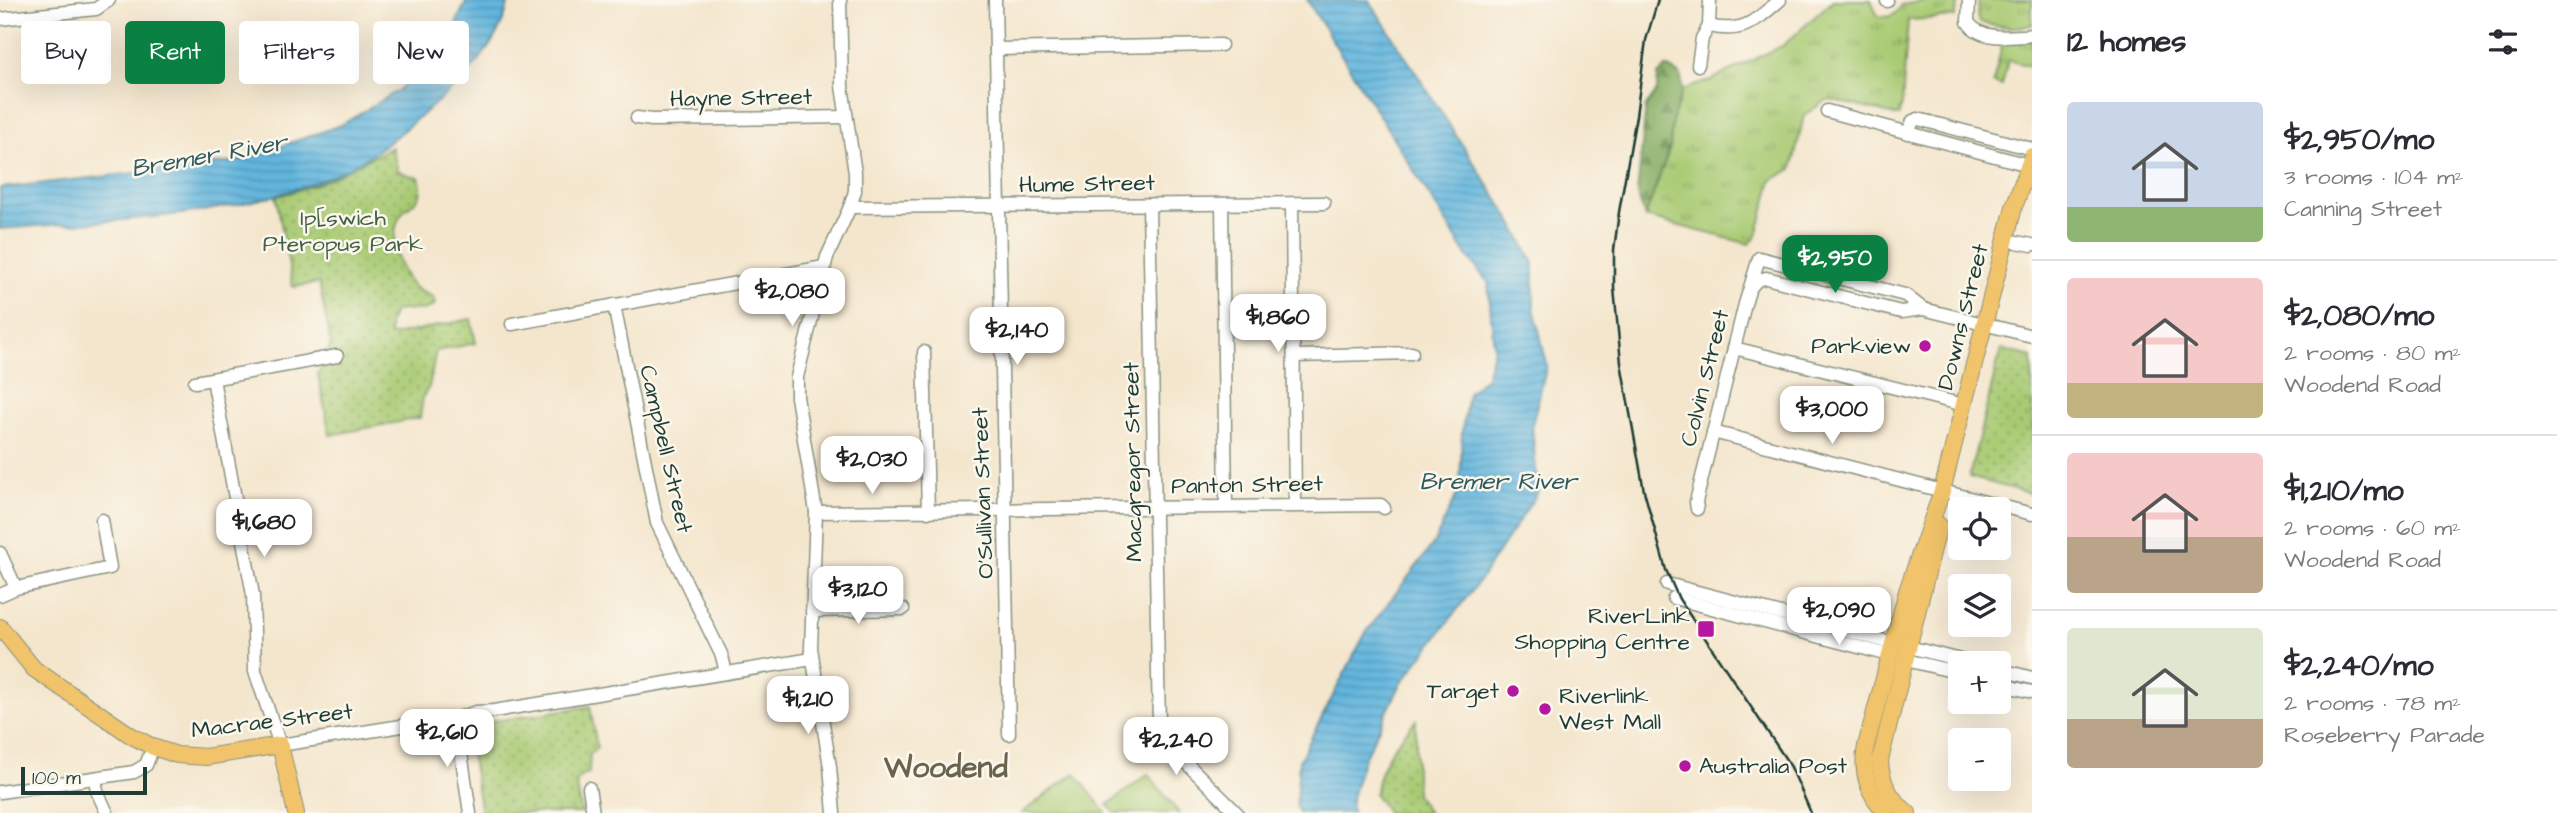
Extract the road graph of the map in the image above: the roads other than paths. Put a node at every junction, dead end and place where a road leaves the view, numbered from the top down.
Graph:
1 (840, 0) edge
2 (995, 0) edge
3 (1710, 0) edge
4 (1780, 0) edge
5 (1969, 0) edge
6 (108, 1) edge
7 (0, 19) edge
8 (1709, 26) junction
9 (2032, 35) edge
10 (1221, 45) dead end
11 (996, 49) junction
12 (1698, 65) dead end
13 (1827, 111) dead end
14 (846, 117) junction
15 (637, 118) dead end
16 (2031, 159) edge
17 (1324, 203) dead end
18 (1222, 204) junction
19 (1292, 204) junction
20 (1149, 205) junction
21 (998, 206) junction
22 (850, 207) junction
23 (2006, 240) junction
24 (2032, 245) edge
25 (824, 267) junction
26 (1749, 288) junction
27 (614, 305) junction
28 (1923, 309) junction
29 (512, 324) dead end
30 (1985, 324) junction
31 (2032, 336) edge
32 (1734, 348) junction
33 (924, 352) dead end
34 (1412, 353) dead end
35 (337, 356) dead end
36 (1295, 356) junction
37 (213, 379) junction
38 (195, 382) dead end
39 (1964, 405) junction
40 (1713, 432) junction
41 (1942, 491) junction
42 (1295, 505) junction
43 (1226, 506) junction
44 (1154, 508) junction
45 (1384, 508) dead end
46 (1697, 509) dead end
47 (1004, 510) junction
48 (816, 512) junction
49 (928, 512) junction
50 (2032, 514) edge
51 (103, 520) dead end
52 (0, 553) edge
53 (1667, 584) dead end
54 (16, 588) junction
55 (0, 595) edge
56 (1674, 598) dead end
57 (903, 609) dead end
58 (812, 611) junction
59 (0, 627) edge
60 (1891, 649) junction
61 (1907, 654) junction
62 (812, 659) junction
63 (1948, 660) edge
64 (1948, 669) edge
65 (726, 673) junction
66 (2012, 673) edge
67 (2032, 678) edge
68 (2011, 687) edge
69 (2032, 692) edge
70 (456, 719) junction
71 (1009, 734) dead end
72 (280, 745) junction
73 (153, 747) junction
74 (246, 750) junction
75 (96, 778) junction
76 (589, 788) dead end
77 (0, 792) edge
78 (1880, 793) junction
79 (107, 813) edge
80 (296, 813) edge
81 (470, 813) edge
82 (593, 813) edge
83 (834, 813) edge
84 (1237, 813) edge
85 (1887, 813) edge
86 (1908, 813) edge

1 - 14 street
2 - 11 street, O'Sullivan Street
3 - 8 street
4 - 8 street
5 - 9 street
6 - 7 street
8 - 12 street
10 - 11 street
11 - 21 street, O'Sullivan Street
13 - 16 street
14 - 15 street, Hayne Street
14 - 22 street
16 - 23 main road, Downs Street
17 - 19 street, Hume Street
18 - 19 street, Hume Street
18 - 20 street, Hume Street
18 - 43 street
19 - 36 street
20 - 21 street, Hume Street
20 - 44 street, Macgregor Street
21 - 22 street, Hume Street
21 - 47 street, O'Sullivan Street
22 - 25 street
23 - 24 street
23 - 30 main road, Downs Street
25 - 27 street
25 - 48 street
26 - 28 street
26 - 28 street, Colvin Street
26 - 32 street, Colvin Street
27 - 29 street
27 - 65 street, Campbell Street
28 - 30 street
30 - 31 street
30 - 39 main road, Downs Street
32 - 39 street
32 - 40 street, Colvin Street
33 - 49 street
34 - 36 street
35 - 37 street
36 - 42 street
37 - 38 street
37 - 72 street
39 - 41 main road, Downs Street
40 - 41 street
40 - 46 street, Colvin Street
41 - 50 street
41 - 60 main road, Downs Street
41 - 61 main road, Downs Street
42 - 43 street, Panton Street
42 - 45 street, Panton Street
43 - 44 street, Panton Street
44 - 47 street, Panton Street
44 - 84 street, Macgregor Street
47 - 49 street, Panton Street
47 - 71 street, O'Sullivan Street
48 - 49 street, Panton Street
48 - 58 street
51 - 54 street
52 - 54 street
53 - 60 street
54 - 55 street
56 - 60 street
57 - 58 street
58 - 62 street
59 - 73 main road, Macrae Street
60 - 61 main road
60 - 78 main road, Downs Street
61 - 63 street
61 - 64 street
61 - 78 main road, Downs Street
62 - 65 street, Macrae Street
62 - 83 street
65 - 70 street, Macrae Street
66 - 67 street
68 - 69 street
70 - 72 street, Macrae Street
70 - 81 street
72 - 74 main road, Macrae Street
72 - 80 main road
73 - 74 main road, Macrae Street
73 - 75 street
74 - 80 main road
75 - 77 street
75 - 79 street
76 - 82 street
78 - 85 main road
78 - 86 main road

